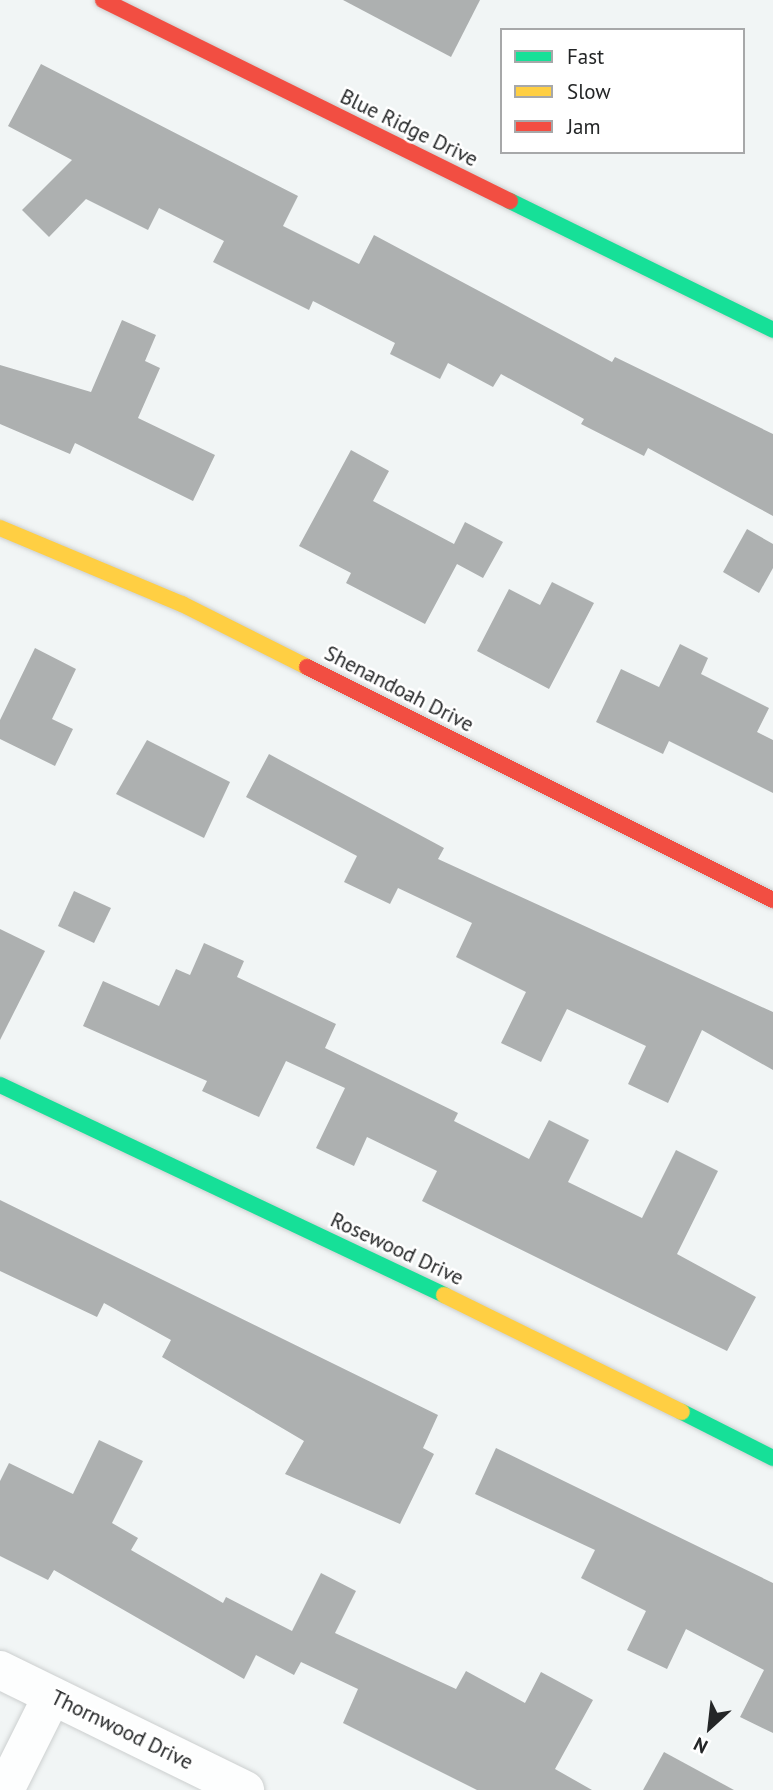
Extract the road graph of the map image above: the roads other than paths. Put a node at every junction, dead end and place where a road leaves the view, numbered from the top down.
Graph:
1 (103, 0) edge
2 (773, 330) edge
3 (0, 528) edge
4 (773, 900) edge
5 (0, 1085) edge
6 (773, 1458) edge
7 (0, 1670) edge
8 (52, 1696) junction
9 (5, 1790) edge
10 (245, 1790) edge

1 - 2 street, Blue Ridge Drive
3 - 4 street, Shenandoah Drive
5 - 6 street, Rosewood Drive
7 - 8 street, Thornwood Drive
8 - 9 street
8 - 10 street, Thornwood Drive

